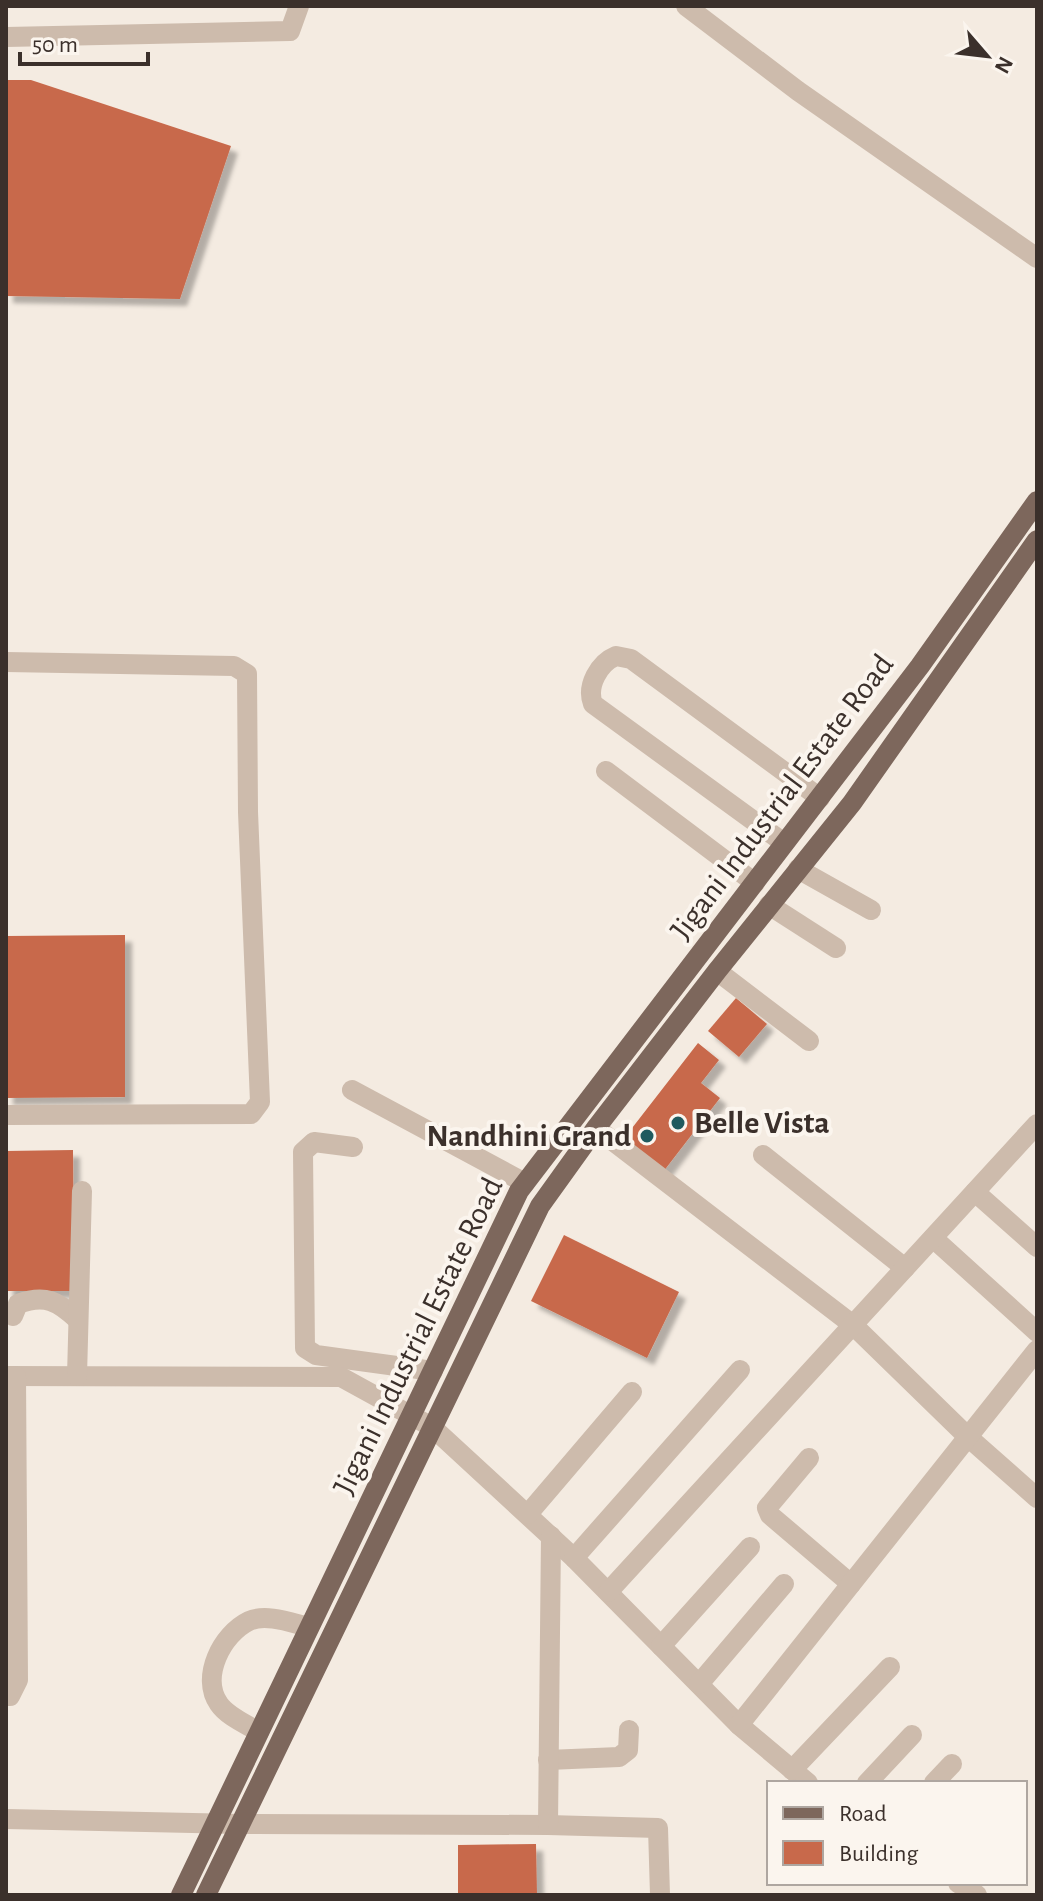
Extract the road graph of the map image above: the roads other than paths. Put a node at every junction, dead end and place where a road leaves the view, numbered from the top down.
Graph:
1 (299, 6) edge
2 (686, 6) edge
3 (6, 37) edge
4 (1037, 258) edge
5 (1037, 501) edge
6 (1037, 540) edge
7 (6, 662) edge
8 (606, 771) dead end
9 (820, 798) junction
10 (784, 843) junction
11 (798, 869) junction
12 (755, 883) junction
13 (769, 905) junction
14 (871, 910) dead end
15 (836, 948) dead end
16 (717, 971) junction
17 (809, 1041) dead end
18 (352, 1090) dead end
19 (6, 1115) edge
20 (1037, 1124) edge
21 (596, 1128) junction
22 (353, 1147) dead end
23 (763, 1155) dead end
24 (525, 1183) junction
25 (82, 1191) dead end
26 (975, 1192) junction
27 (933, 1238) junction
28 (1037, 1247) edge
29 (905, 1268) junction
30 (13, 1316) dead end
31 (78, 1320) junction
32 (853, 1325) junction
33 (1037, 1332) edge
34 (1037, 1350) edge
35 (316, 1355) junction
36 (740, 1370) dead end
37 (433, 1371) junction
38 (11, 1376) edge
39 (77, 1376) junction
40 (315, 1377) junction
41 (632, 1392) dead end
42 (411, 1416) junction
43 (11, 1418) edge
44 (432, 1427) junction
45 (968, 1437) junction
46 (809, 1458) dead end
47 (1037, 1498) edge
48 (528, 1514) junction
49 (551, 1536) junction
50 (750, 1547) dead end
51 (574, 1558) junction
52 (784, 1584) dead end
53 (851, 1584) junction
54 (608, 1592) junction
55 (309, 1627) junction
56 (661, 1646) junction
57 (890, 1667) dead end
58 (699, 1684) junction
59 (6, 1696) edge
60 (739, 1725) junction
61 (629, 1730) dead end
62 (259, 1732) junction
63 (912, 1735) dead end
64 (548, 1760) junction
65 (952, 1764) dead end
66 (800, 1776) edge
67 (869, 1781) edge
68 (936, 1781) edge
69 (6, 1819) edge
70 (214, 1822) junction
71 (239, 1824) junction
72 (548, 1825) junction
73 (181, 1895) edge
74 (206, 1895) edge
75 (660, 1895) edge

1 - 3 street
2 - 4 street
5 - 9 main road, Jigani Industrial Estate Road
6 - 11 main road, Jigani Industrial Estate Road
7 - 19 street
8 - 12 street
9 - 10 main road, Jigani Industrial Estate Road
9 - 10 street
10 - 12 main road, Jigani Industrial Estate Road
11 - 13 main road, Jigani Industrial Estate Road
11 - 14 street
12 - 24 main road, Jigani Industrial Estate Road
13 - 15 street
13 - 16 main road, Jigani Industrial Estate Road
16 - 17 street
16 - 21 main road, Jigani Industrial Estate Road
18 - 24 street
20 - 26 street
21 - 32 street
21 - 44 main road, Jigani Industrial Estate Road
22 - 35 street
23 - 29 street
24 - 37 main road, Jigani Industrial Estate Road
25 - 31 street
26 - 27 street
26 - 28 street
27 - 29 street
27 - 33 street
29 - 32 street
30 - 31 street
31 - 39 street
32 - 45 street
32 - 54 street
34 - 45 street
35 - 37 street
35 - 40 street
36 - 51 street
37 - 42 main road, Jigani Industrial Estate Road
38 - 39 street
38 - 43 street
39 - 40 street
40 - 42 street
41 - 48 street
42 - 44 street
42 - 55 main road, Jigani Industrial Estate Road
43 - 59 street
44 - 48 street
44 - 71 main road, Jigani Industrial Estate Road
45 - 47 street
45 - 53 street
46 - 53 street
48 - 49 street
49 - 51 street
49 - 64 street
50 - 56 street
51 - 54 street
52 - 58 street
53 - 60 street
54 - 56 street
55 - 62 main road, Jigani Industrial Estate Road
55 - 62 street
56 - 58 street
57 - 66 street
58 - 60 street
60 - 66 street
61 - 64 street
62 - 70 main road, Jigani Industrial Estate Road
63 - 67 street
64 - 72 street
65 - 68 street
69 - 70 street
70 - 71 street
70 - 73 main road, Jigani Industrial Estate Road
71 - 72 street
71 - 74 main road, Jigani Industrial Estate Road
72 - 75 street

